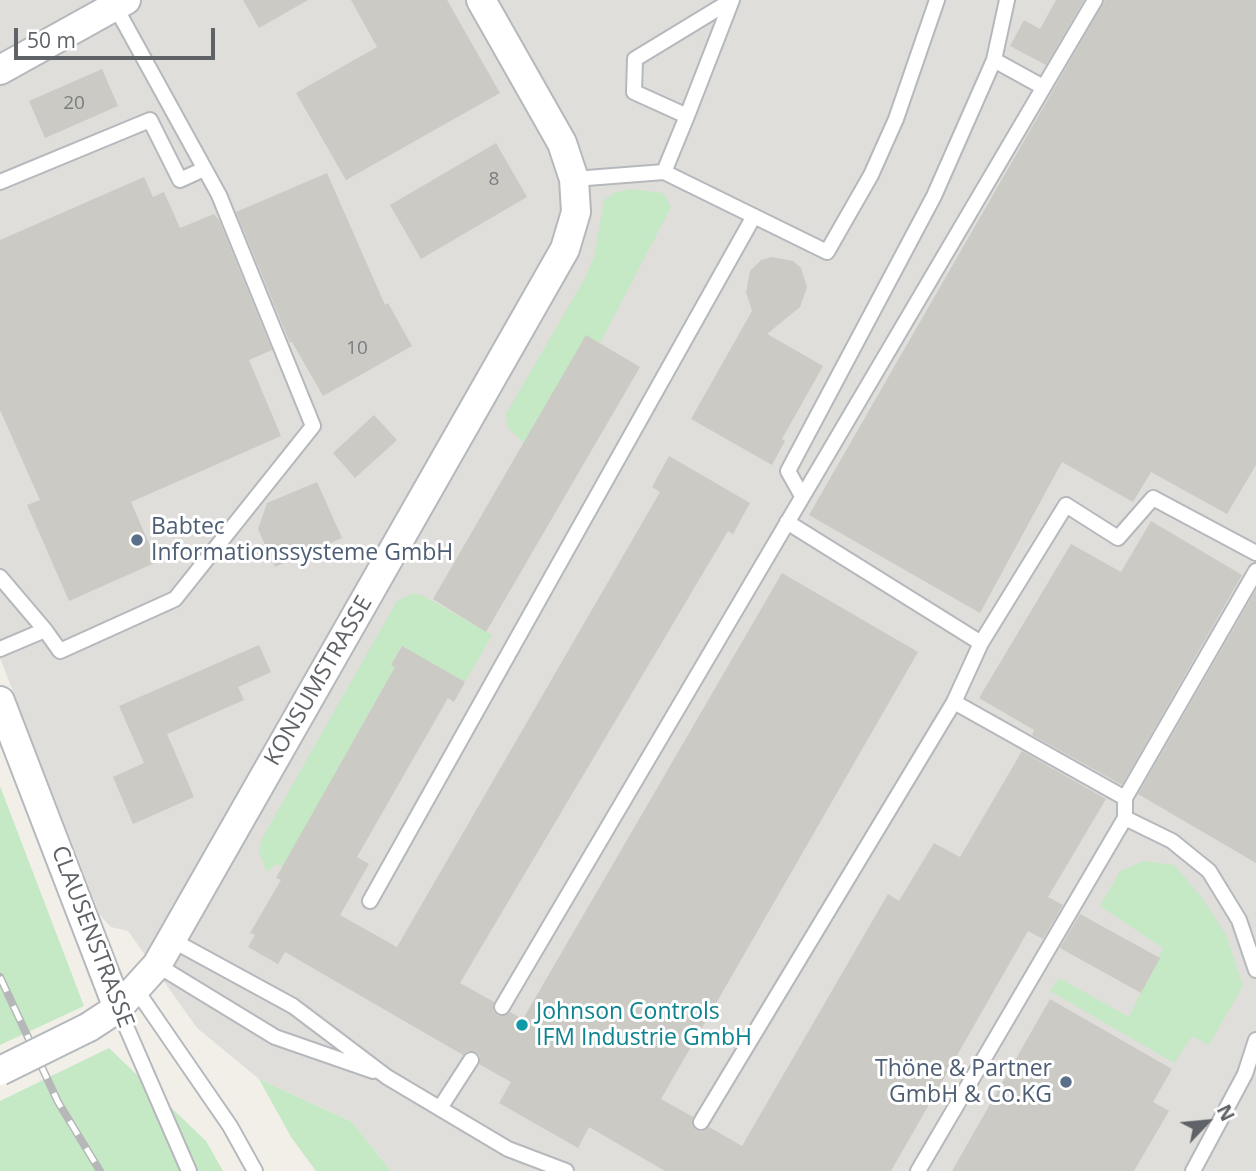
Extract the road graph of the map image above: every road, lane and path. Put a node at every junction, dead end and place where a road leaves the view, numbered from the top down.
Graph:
1 (481, 0) edge
2 (733, 0) edge
3 (937, 0) edge
4 (1006, 0) edge
5 (1095, 0) edge
6 (120, 3) edge
7 (994, 60) junction
8 (0, 70) edge
9 (1043, 87) junction
10 (687, 116) junction
11 (204, 169) junction
12 (664, 172) junction
13 (574, 179) junction
14 (0, 182) edge
15 (754, 216) junction
16 (802, 496) junction
17 (787, 522) junction
18 (1256, 553) edge
19 (1256, 570) edge
20 (0, 577) edge
21 (45, 630) junction
22 (981, 643) junction
23 (0, 649) edge
24 (0, 701) edge
25 (954, 702) junction
26 (1125, 798) junction
27 (1125, 818) junction
28 (370, 901) dead end
29 (172, 940) junction
30 (157, 965) junction
31 (1256, 970) edge
32 (127, 999) junction
33 (502, 1007) dead end
34 (1256, 1040) edge
35 (471, 1060) dead end
36 (0, 1071) edge
37 (387, 1077) junction
38 (440, 1108) junction
39 (701, 1122) dead end
40 (189, 1171) edge
41 (255, 1171) edge
42 (566, 1171) edge
43 (918, 1171) edge
44 (1193, 1171) edge

1 - 13 street, KONSUMSTRASSE
2 - 10 lane
2 - 10 lane
3 - 15 lane
4 - 7 lane
5 - 9 lane
6 - 8 street
6 - 11 lane
7 - 9 lane
7 - 16 lane
9 - 16 lane
10 - 12 lane
11 - 14 lane
11 - 21 lane
12 - 13 lane
12 - 15 lane
13 - 29 street, KONSUMSTRASSE
15 - 28 lane
16 - 17 lane
17 - 22 lane
17 - 33 lane
18 - 22 lane
19 - 26 lane
20 - 21 lane
21 - 23 lane
22 - 25 lane
24 - 32 street, CLAUSENSTRASSE
25 - 26 lane
25 - 39 lane
26 - 27 lane
27 - 31 lane
27 - 43 lane
29 - 30 street, KONSUMSTRASSE
29 - 37 lane
30 - 32 street, KONSUMSTRASSE
30 - 37 lane
32 - 36 street, KONSUMSTRASSE, bridge
32 - 40 lane, CLAUSENSTRASSE
32 - 41 lane
34 - 44 lane
35 - 38 lane
37 - 38 lane
38 - 42 lane

